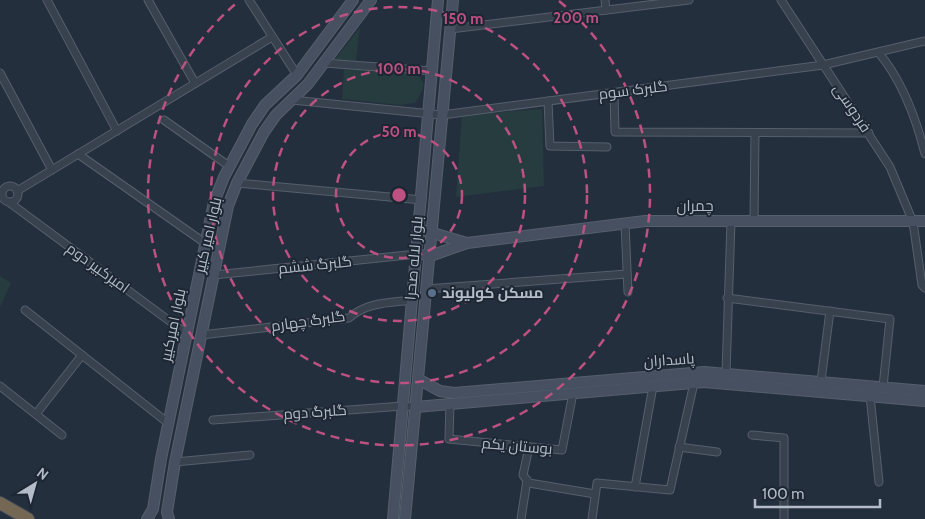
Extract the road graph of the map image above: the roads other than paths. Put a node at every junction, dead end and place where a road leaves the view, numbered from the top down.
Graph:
1 (47, 0) edge
2 (148, 0) edge
3 (249, 0) edge
4 (353, 0) edge
5 (371, 0) edge
6 (438, 0) edge
7 (453, 0) edge
8 (605, 0) edge
9 (689, 0) edge
10 (781, 0) edge
11 (606, 10) junction
12 (450, 29) junction
13 (272, 36) junction
14 (925, 41) edge
15 (879, 53) junction
16 (324, 63) junction
17 (823, 66) junction
18 (433, 71) junction
19 (0, 73) edge
20 (297, 75) junction
21 (196, 83) junction
22 (614, 93) junction
23 (292, 100) junction
24 (548, 101) junction
25 (429, 115) junction
26 (442, 115) junction
27 (164, 120) dead end
28 (117, 130) junction
29 (755, 133) junction
30 (869, 133) junction
31 (607, 147) dead end
32 (78, 154) junction
33 (925, 154) edge
34 (229, 166) junction
35 (52, 170) junction
36 (237, 183) junction
37 (3, 185) edge
38 (17, 191) junction
39 (422, 200) junction
40 (214, 202) junction
41 (10, 203) junction
42 (228, 206) junction
43 (731, 221) junction
44 (754, 221) junction
45 (925, 221) edge
46 (913, 222) junction
47 (625, 224) junction
48 (420, 230) junction
49 (432, 231) junction
50 (205, 243) junction
51 (467, 243) junction
52 (417, 254) junction
53 (430, 256) junction
54 (627, 274) junction
55 (214, 275) junction
56 (925, 288) edge
57 (426, 289) junction
58 (628, 292) dead end
59 (727, 298) junction
60 (412, 300) junction
61 (25, 310) dead end
62 (830, 311) junction
63 (187, 334) junction
64 (201, 335) junction
65 (82, 355) junction
66 (726, 373) junction
67 (418, 380) junction
68 (821, 381) junction
69 (694, 383) junction
70 (0, 386) edge
71 (653, 386) junction
72 (884, 387) junction
73 (573, 388) junction
74 (925, 391) edge
75 (870, 396) junction
76 (925, 401) edge
77 (450, 403) junction
78 (403, 406) junction
79 (416, 407) junction
80 (36, 414) junction
81 (214, 420) dead end
82 (168, 423) junction
83 (62, 435) dead end
84 (752, 435) dead end
85 (529, 447) junction
86 (679, 447) junction
87 (717, 452) dead end
88 (250, 455) dead end
89 (175, 462) junction
90 (527, 480) junction
91 (879, 482) dead end
92 (635, 486) junction
93 (595, 494) junction
94 (0, 503) edge
95 (28, 519) edge
96 (147, 519) edge
97 (169, 519) edge
98 (393, 519) edge
99 (405, 519) edge
100 (521, 519) edge
101 (592, 519) edge
102 (784, 519) edge

1 - 28 street
2 - 21 street
3 - 13 street
4 - 20 main road, بلوار امیرکبیر
5 - 16 main road, بلوار امیر کبیر
6 - 18 main road, بلوار لاله صحرا
7 - 12 main road, بلوار لاله صحرا
8 - 11 street
9 - 11 street
10 - 17 street, فردوسی
11 - 12 street
12 - 26 main road, بلوار لاله صحرا
13 - 20 street
13 - 21 street
14 - 15 street, گلبرک سوم
15 - 17 street, گلبرک سوم
15 - 33 street
16 - 18 street
16 - 23 main road, بلوار امیر کبیر
17 - 22 street, گلبرک سوم
17 - 30 street, فردوسی
18 - 25 main road, بلوار لاله صحرا
19 - 35 street
20 - 34 main road, بلوار امیرکبیر
21 - 28 street
22 - 24 street, گلبرک سوم
22 - 29 street
23 - 25 street, گلبرک سوم
23 - 36 main road, بلوار امیر کبیر
24 - 26 street, گلبرک سوم
24 - 31 street
25 - 26 street, گلبرک سوم
25 - 39 main road, بلوار لاله صحرا
26 - 49 main road, بلوار لاله صحرا
27 - 34 street
28 - 32 street
29 - 30 street
29 - 44 street
30 - 46 street, فردوسی
32 - 35 street
32 - 50 street
34 - 40 main road, بلوار امیرکبیر
35 - 38 street
36 - 39 street
36 - 42 main road, بلوار امیر کبیر
37 - 38 street
37 - 41 street
38 - 41 street
39 - 48 main road, بلوار لاله صحرا
40 - 42 main road
40 - 50 main road, بلوار امیرکبیر
41 - 63 street, امیرکبیر دوم
42 - 55 main road, بلوار امیر کبیر
43 - 44 main road, چمران
43 - 47 main road, چمران
43 - 59 street
44 - 46 main road, چمران
45 - 46 main road, چمران
46 - 56 street, فردوسی
47 - 51 main road, چمران
47 - 54 street
48 - 49 main road, چمران
48 - 52 main road, بلوار لاله صحرا
49 - 51 main road, چمران
49 - 53 main road, بلوار لاله صحرا
50 - 63 main road, بلوار امیرکبیر
51 - 53 main road, چمران
52 - 53 main road, چمران
52 - 55 street, گلبرگ ششم
52 - 60 main road, بلوار لاله صحرا
53 - 57 main road, بلوار لاله صحرا
54 - 57 street
54 - 58 street
55 - 64 main road, بلوار امیر کبیر
57 - 67 main road, بلوار لاله صحرا
59 - 62 street
59 - 66 street
60 - 64 street, گلبرگ چهارم
60 - 78 main road, بلوار لاله صحرا
61 - 65 street
62 - 68 street
62 - 72 street
63 - 82 main road, بلوار امیرکبیر
64 - 89 main road, بلوار امیر کبیر
65 - 80 street
65 - 82 street
66 - 68 main road, پاسداران
66 - 73 main road, پاسداران
67 - 73 main road, پاسداران
67 - 79 main road, بلوار لاله صحرا
68 - 72 main road, پاسداران
69 - 71 main road, پاسداران
69 - 75 main road, پاسداران
69 - 86 street
70 - 80 street
71 - 73 main road, پاسداران
71 - 92 street
72 - 74 main road, پاسداران
73 - 77 main road, پاسداران
73 - 85 street, بوستان یکم
75 - 76 main road, پاسداران
75 - 91 street
77 - 79 main road, پاسداران
77 - 85 street, بوستان یکم
78 - 79 street, گلبرگ دوم
78 - 81 street, گلبرگ دوم
78 - 98 main road, بلوار لاله صحرا
79 - 99 main road, بلوار لاله صحرا
80 - 83 street
82 - 96 main road, بلوار امیرکبیر
84 - 102 street
85 - 90 street
86 - 87 street
86 - 92 street
88 - 89 street
89 - 97 main road, بلوار امیر کبیر
90 - 93 street
90 - 100 street
92 - 93 street
93 - 101 street
94 - 95 highway

